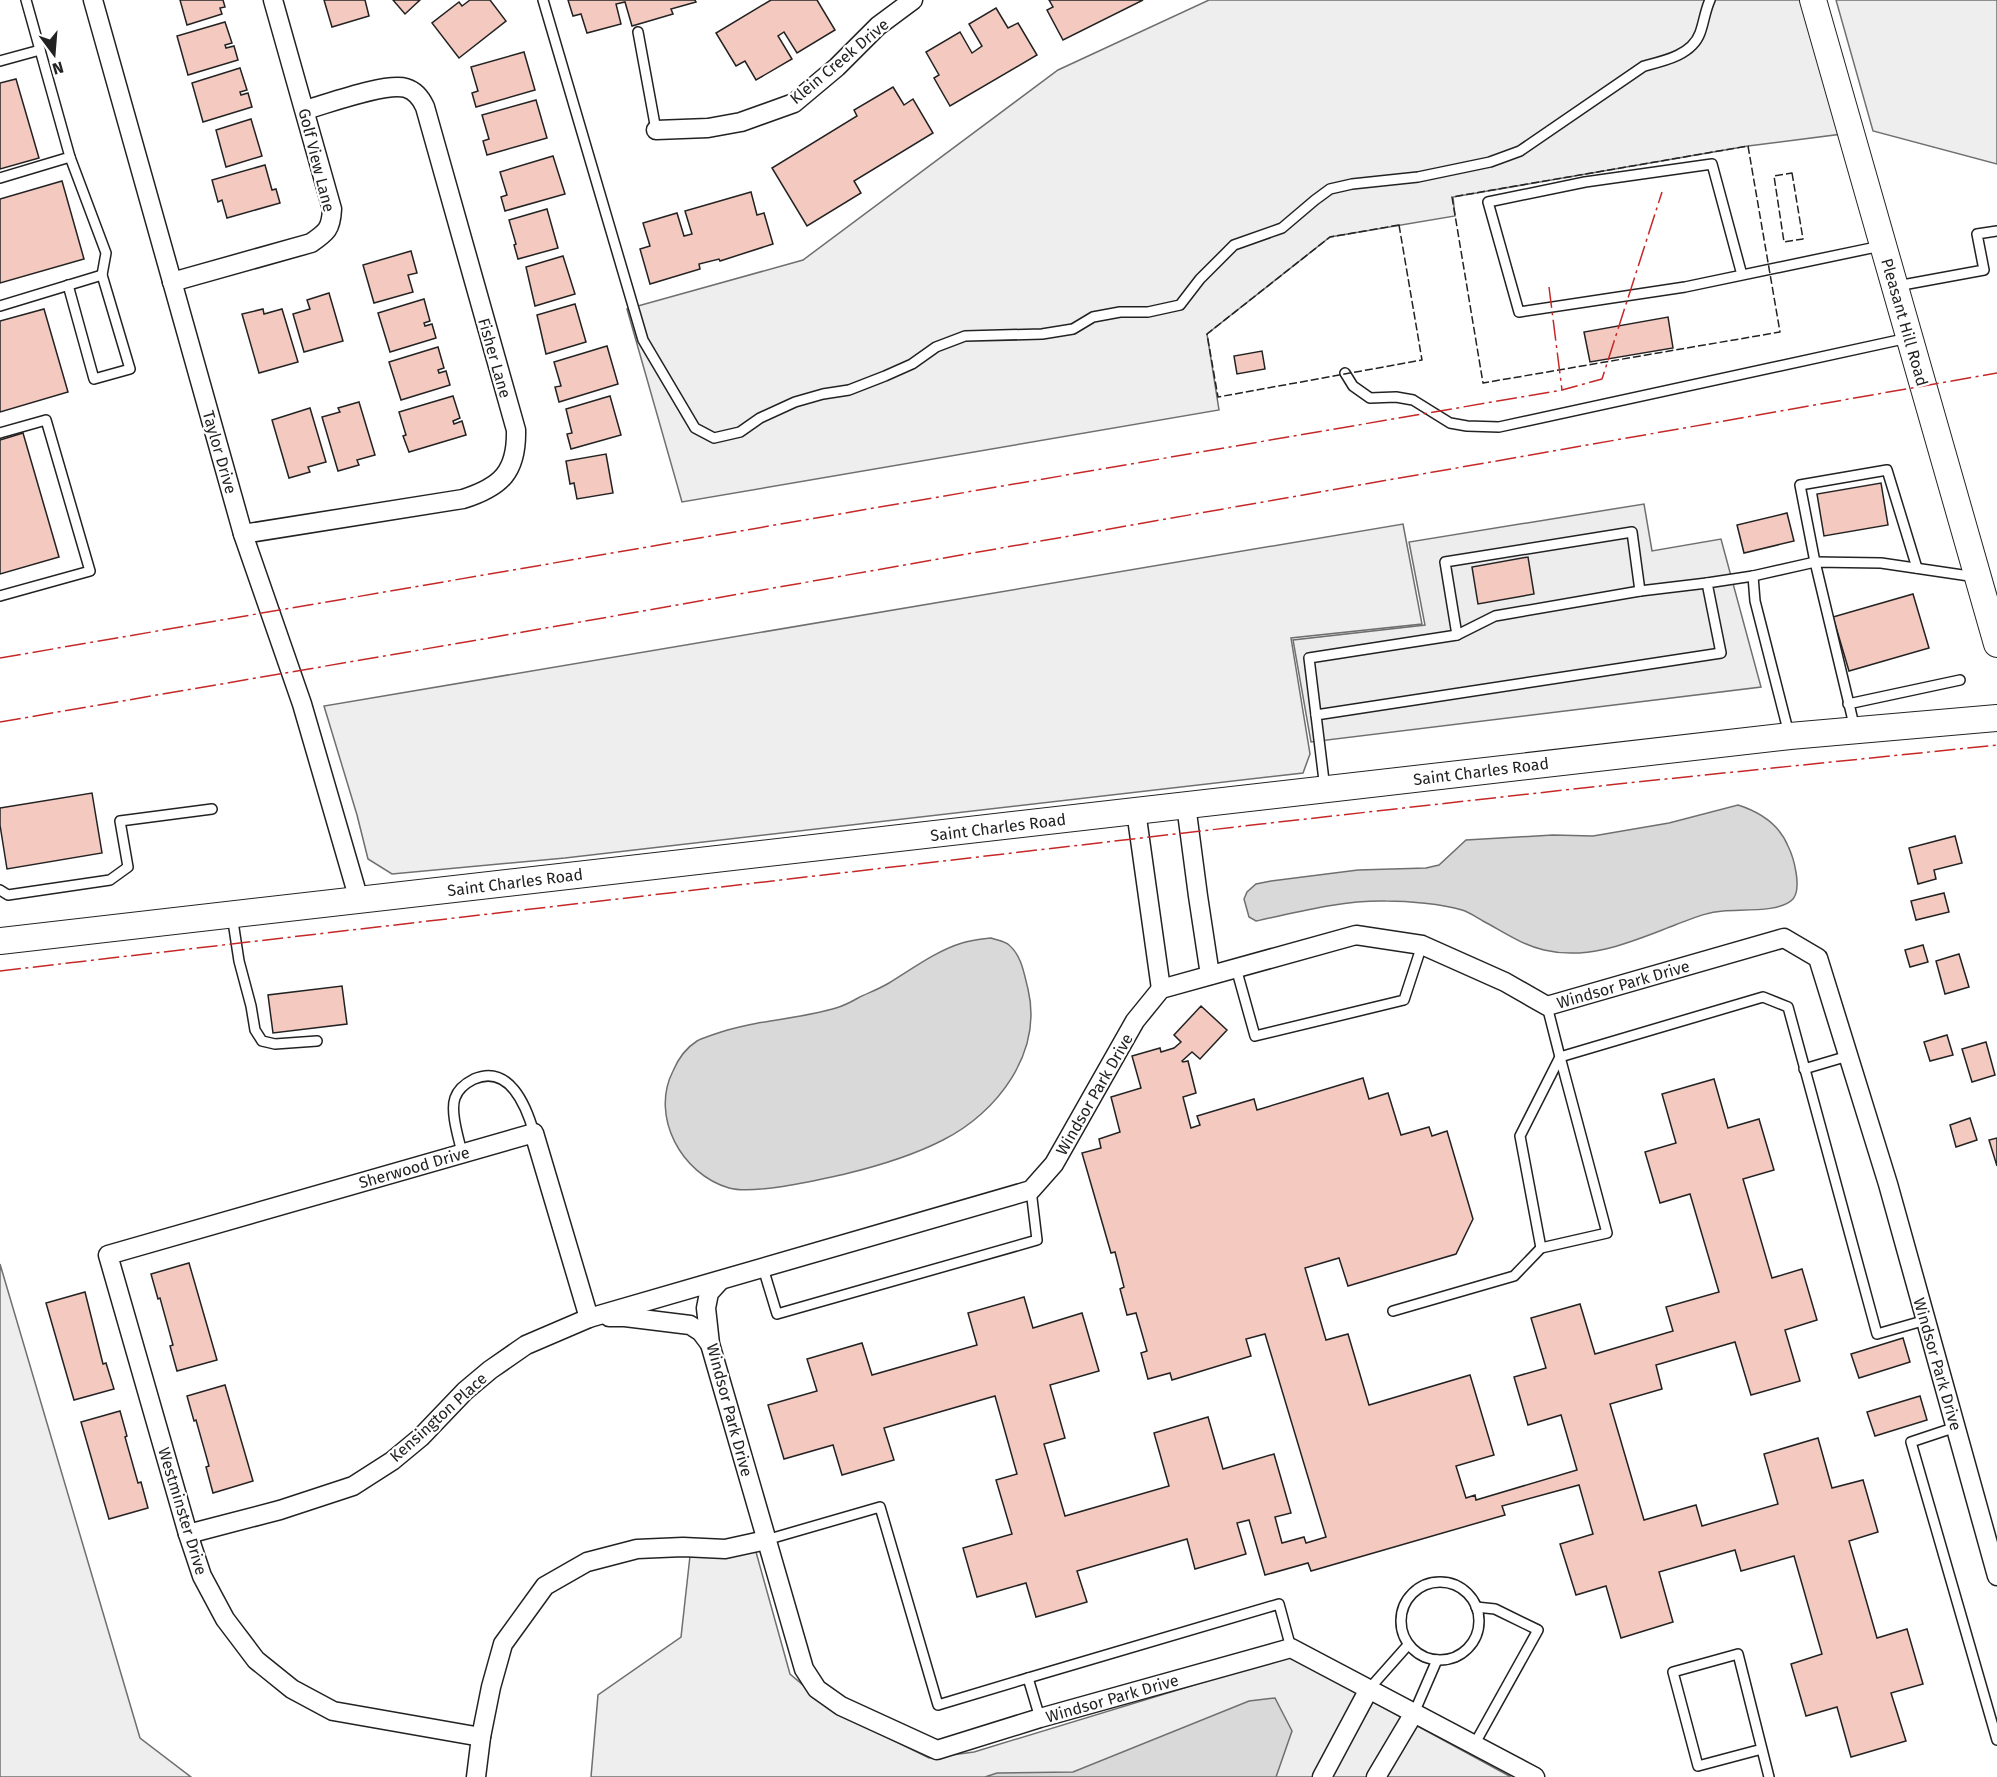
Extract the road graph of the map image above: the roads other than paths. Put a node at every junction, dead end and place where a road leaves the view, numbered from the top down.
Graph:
1 (26, 0) edge
2 (93, 0) edge
3 (273, 0) edge
4 (543, 0) edge
5 (913, 0) edge
6 (1710, 0) edge
7 (1813, 0) edge
8 (638, 32) dead end
9 (40, 50) junction
10 (0, 61) edge
11 (305, 110) junction
12 (656, 130) joint
13 (70, 157) junction
14 (0, 178) edge
15 (1997, 231) edge
16 (1883, 245) junction
17 (102, 275) junction
18 (1742, 275) junction
19 (172, 282) junction
20 (68, 285) junction
21 (1895, 287) junction
22 (0, 306) edge
23 (1910, 337) junction
24 (1345, 373) dead end
25 (0, 433) edge
26 (243, 534) junction
27 (1815, 562) junction
28 (1917, 568) junction
29 (1753, 576) junction
30 (1978, 577) junction
31 (1707, 583) junction
32 (1640, 591) junction
33 (0, 596) edge
34 (1457, 635) junction
35 (1997, 644) edge
36 (1960, 680) dead end
37 (1848, 704) junction
38 (1316, 715) junction
39 (1997, 718) edge
40 (1855, 730) junction
41 (1790, 736) junction
42 (1325, 789) junction
43 (1186, 805) junction
44 (212, 809) dead end
45 (1136, 811) junction
46 (0, 890) edge
47 (359, 900) junction
48 (232, 915) junction
49 (0, 941) edge
50 (1422, 945) junction
51 (1236, 968) junction
52 (1210, 975) junction
53 (1161, 989) junction
54 (1547, 1006) junction
55 (317, 1041) dead end
56 (1848, 1056) junction
57 (1560, 1057) junction
58 (1804, 1069) junction
59 (534, 1133) junction
60 (462, 1153) junction
61 (1031, 1190) junction
62 (1541, 1248) junction
63 (108, 1255) joint
64 (763, 1268) junction
65 (718, 1282) junction
66 (1393, 1311) dead end
67 (589, 1318) junction
68 (1926, 1320) junction
69 (710, 1344) junction
70 (1956, 1427) junction
71 (188, 1534) junction
72 (766, 1540) junction
73 (1997, 1576) edge
74 (1476, 1607) junction
75 (1408, 1645) junction
76 (1291, 1647) junction
77 (1437, 1660) junction
78 (1028, 1678) junction
79 (1369, 1689) junction
80 (1997, 1701) edge
81 (1987, 1704) junction
82 (1414, 1713) junction
83 (1040, 1718) junction
84 (481, 1737) junction
85 (1997, 1740) edge
86 (1474, 1745) junction
87 (1762, 1749) junction
88 (476, 1777) edge
89 (1322, 1777) edge
90 (1376, 1777) edge
91 (1534, 1777) edge
92 (1769, 1777) edge

1 - 9 lane
2 - 19 street, Taylor Drive
3 - 11 street, Golf View Lane
4 - 6 lane
5 - 12 street, Klein Creek Drive
7 - 16 street, Pleasant Hill Road
8 - 12 lane
9 - 10 lane
9 - 13 lane
11 - 19 street, Golf View Lane
11 - 26 street, Fisher Lane
13 - 14 lane
13 - 17 lane
15 - 21 lane
16 - 18 lane
16 - 21 street, Pleasant Hill Road
17 - 20 lane
17 - 20 lane
18 - 18 lane
19 - 26 street, Taylor Drive
20 - 22 lane
21 - 23 street, Pleasant Hill Road
23 - 24 lane
23 - 30 street, Pleasant Hill Road
25 - 33 lane
26 - 47 street, Taylor Drive
27 - 28 lane
27 - 28 lane
27 - 29 lane
27 - 37 lane
28 - 30 lane
29 - 31 lane
29 - 41 lane
30 - 35 street, Pleasant Hill Road
31 - 32 lane
31 - 38 lane
32 - 34 lane
32 - 34 lane
34 - 38 lane
36 - 37 lane
37 - 40 lane
38 - 42 lane
39 - 40 street, Saint Charles Road
40 - 41 street, Saint Charles Road
41 - 42 street, Saint Charles Road
42 - 43 street, Saint Charles Road
43 - 45 street, Saint Charles Road
43 - 52 street
44 - 46 lane
45 - 47 street, Saint Charles Road
45 - 53 street
47 - 48 street, Saint Charles Road
48 - 49 street, Saint Charles Road
48 - 55 lane
50 - 51 street, Windsor Park Drive
50 - 51 lane
50 - 54 street, Windsor Park Drive
51 - 52 street, Windsor Park Drive
52 - 53 street, Windsor Park Drive
53 - 61 street, Windsor Park Drive
54 - 56 street, Windsor Park Drive
54 - 57 lane
56 - 58 lane
56 - 68 street, Windsor Park Drive
57 - 58 lane
57 - 62 lane
57 - 62 lane
58 - 68 lane
59 - 60 street, Sherwood Drive
59 - 60 lane
59 - 67 street
60 - 63 street, Sherwood Drive
61 - 64 street
61 - 64 lane
62 - 66 lane
63 - 71 street, Westminster Drive
64 - 65 street
65 - 67 street, Kensington Place
65 - 69 street, Windsor Park Drive
67 - 69 street
67 - 71 street, Kensington Place
68 - 70 street, Windsor Park Drive
69 - 72 street, Windsor Park Drive
70 - 73 street, Windsor Park Drive
70 - 81 lane
71 - 84 street, Westminster Drive
72 - 78 lane
72 - 83 street, Windsor Park Drive
72 - 84 street
74 - 75 lane
74 - 77 lane
74 - 86 lane
75 - 77 lane
75 - 79 lane
76 - 78 lane
76 - 79 street
76 - 83 street, Windsor Park Drive
77 - 82 lane
78 - 83 lane
79 - 82 street
79 - 89 street
80 - 81 lane
81 - 85 lane
82 - 86 street
82 - 90 street
84 - 88 street
86 - 91 street
87 - 87 lane
87 - 92 lane

